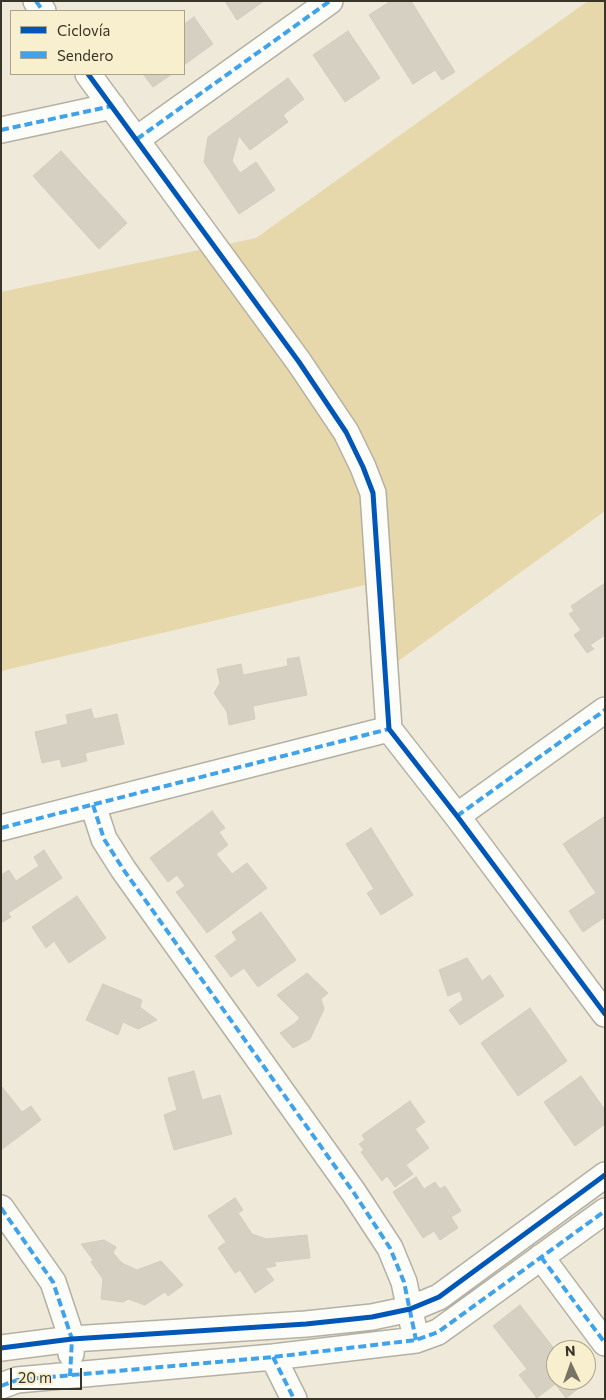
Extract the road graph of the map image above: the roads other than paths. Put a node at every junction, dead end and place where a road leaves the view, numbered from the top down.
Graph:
1 (330, 1) edge
2 (89, 75) edge
3 (112, 106) junction
4 (1, 130) edge
5 (137, 139) junction
6 (605, 710) edge
7 (389, 729) junction
8 (93, 805) junction
9 (457, 816) junction
10 (1, 828) edge
11 (605, 1014) edge
12 (605, 1175) edge
13 (1, 1208) edge
14 (605, 1210) edge
15 (541, 1257) junction
16 (410, 1309) junction
17 (72, 1339) junction
18 (416, 1340) junction
19 (605, 1343) edge
20 (1, 1348) edge
21 (273, 1358) junction
22 (70, 1376) junction
23 (1, 1386) edge
24 (294, 1399) edge

1 - 5 street
2 - 3 street
3 - 4 street
3 - 5 street
5 - 7 street
6 - 9 street
7 - 8 street
7 - 9 street
8 - 10 street
8 - 16 street
9 - 11 street
12 - 16 street
13 - 17 street
14 - 15 street
15 - 18 street
15 - 19 street
16 - 17 street
16 - 18 street
17 - 20 street
17 - 22 street
18 - 21 street
21 - 22 street
21 - 24 street
22 - 23 street

